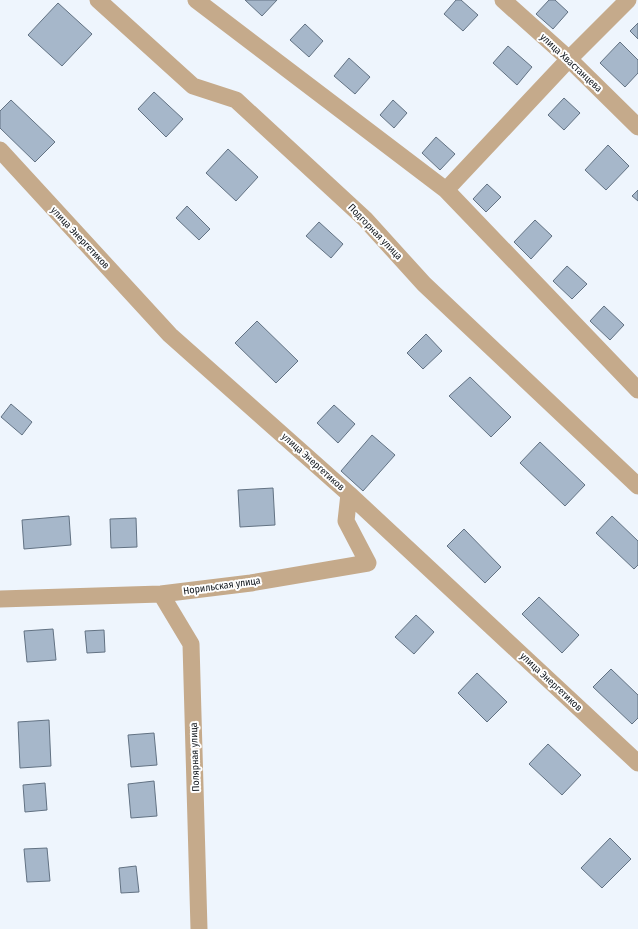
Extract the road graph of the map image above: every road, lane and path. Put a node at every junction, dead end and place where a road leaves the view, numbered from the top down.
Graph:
1 (98, 0) edge
2 (196, 0) edge
3 (503, 0) edge
4 (628, 0) edge
5 (569, 59) junction
6 (638, 127) edge
7 (0, 150) edge
8 (446, 190) junction
9 (638, 390) edge
10 (638, 486) edge
11 (349, 494) junction
12 (161, 594) junction
13 (0, 599) edge
14 (638, 763) edge
15 (199, 929) edge

1 - 10 street, Подгорная улица
2 - 8 street
3 - 5 street, улица Хвастанцева
4 - 5 street
5 - 6 street, улица Хвастанцева
5 - 8 street
7 - 11 street, улица Энергетиков
8 - 9 street
11 - 12 street, Норильская улица
11 - 14 street, улица Энергетиков
12 - 13 street, Норильская улица
12 - 15 street, Полярная улица

